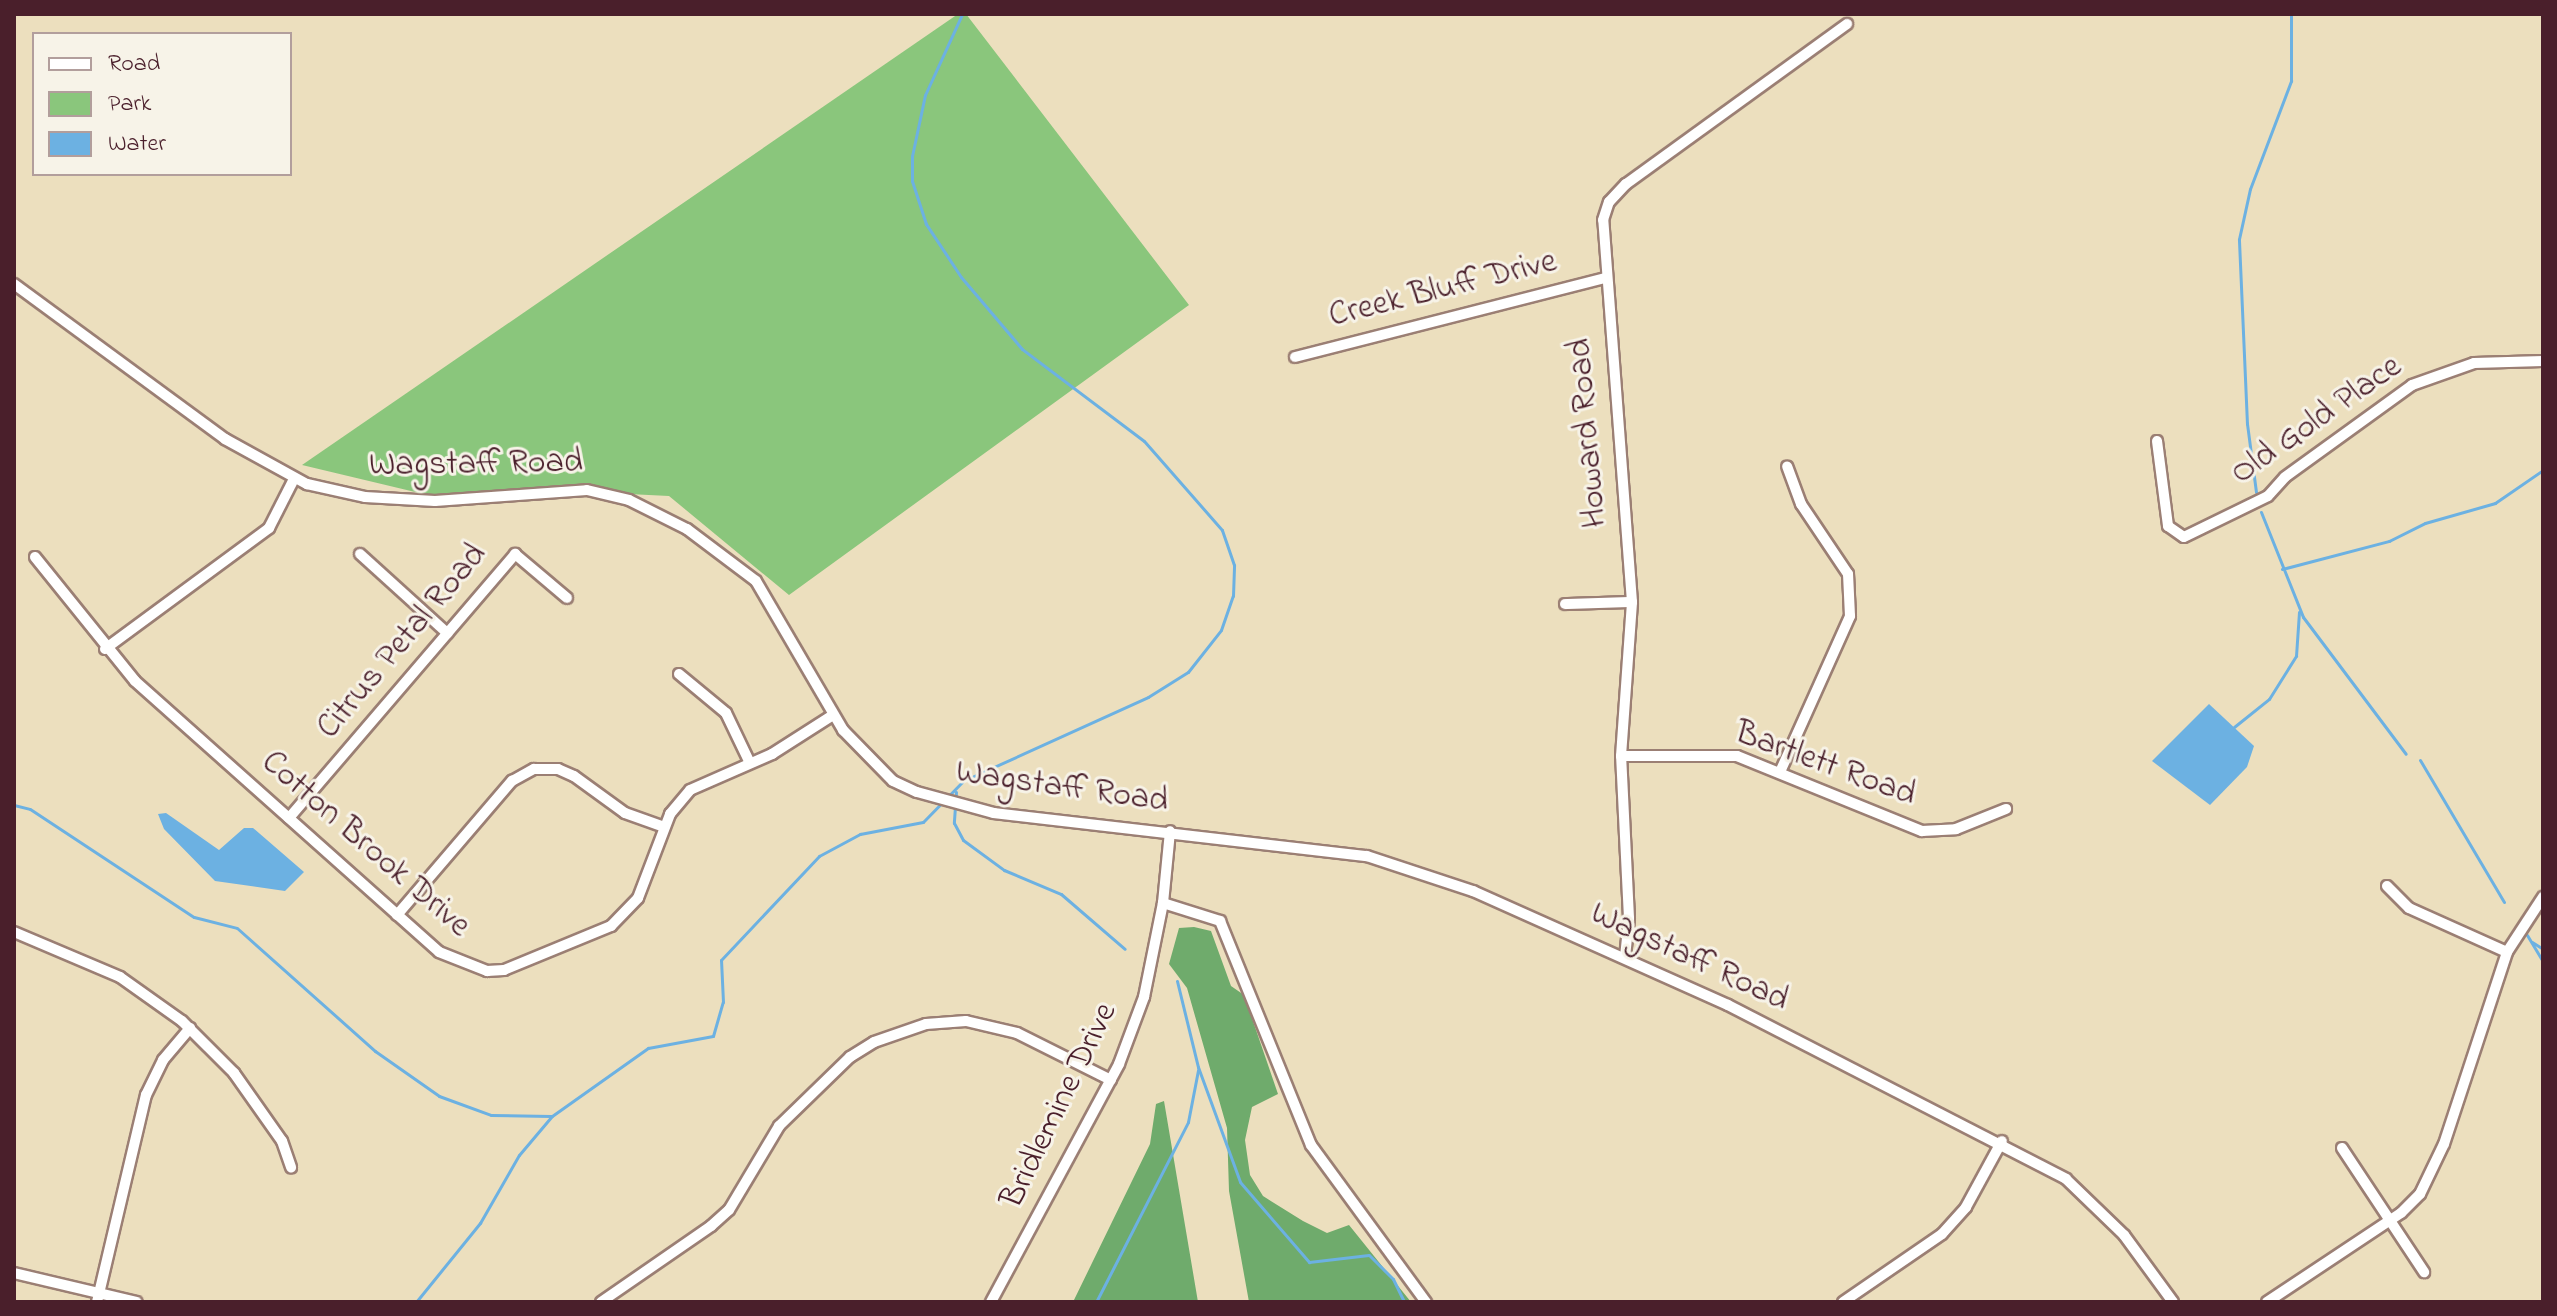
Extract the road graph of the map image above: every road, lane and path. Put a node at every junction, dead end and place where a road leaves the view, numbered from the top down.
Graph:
1 (1847, 24) dead end
2 (1604, 278) junction
3 (14, 284) edge
4 (1295, 357) dead end
5 (2543, 361) edge
6 (2157, 441) dead end
7 (1787, 466) dead end
8 (294, 479) junction
9 (360, 554) dead end
10 (35, 557) dead end
11 (567, 598) dead end
12 (1632, 602) junction
13 (1565, 604) dead end
14 (447, 633) junction
15 (105, 649) junction
16 (679, 674) dead end
17 (833, 715) junction
18 (1621, 756) junction
19 (750, 763) junction
20 (1780, 772) junction
21 (2006, 809) dead end
22 (289, 818) junction
23 (664, 827) junction
24 (1170, 831) junction
25 (2387, 886) dead end
26 (2543, 897) edge
27 (1163, 903) junction
28 (397, 915) junction
29 (14, 932) edge
30 (2507, 952) junction
31 (1625, 957) junction
32 (190, 1028) junction
33 (1111, 1080) junction
34 (2002, 1141) junction
35 (2342, 1148) dead end
36 (291, 1167) dead end
37 (2390, 1220) junction
38 (2424, 1272) dead end
39 (14, 1273) edge
40 (98, 1297) edge
41 (137, 1302) edge
42 (601, 1302) edge
43 (991, 1302) edge
44 (1426, 1302) edge
45 (1843, 1302) edge
46 (2173, 1302) edge
47 (2267, 1302) edge

1 - 2 street, Howard Road
2 - 4 street, Creek Bluff Drive
2 - 12 street, Howard Road
3 - 8 street, Wagstaff Road
5 - 6 street, Old Gold Place
7 - 20 street
8 - 15 street
8 - 17 street, Wagstaff Road
9 - 14 street
10 - 15 street, Cotton Brook Drive
11 - 14 street, Citrus Petal Road
12 - 13 street
12 - 18 street, Howard Road
14 - 22 street, Citrus Petal Road
15 - 22 street, Cotton Brook Drive
16 - 19 street
17 - 19 street, Cotton Brook Drive
17 - 24 street, Wagstaff Road
18 - 20 street, Bartlett Road
18 - 31 street, Howard Road
19 - 23 street, Cotton Brook Drive
20 - 21 street, Bartlett Road
22 - 28 street, Cotton Brook Drive
23 - 28 street
23 - 28 street, Cotton Brook Drive
24 - 27 street, Bridlemine Drive
24 - 31 street, Wagstaff Road
25 - 30 street
26 - 30 street
27 - 33 street, Bridlemine Drive
27 - 44 street
29 - 32 street
30 - 37 street
31 - 34 street, Wagstaff Road
32 - 36 street
32 - 40 street
33 - 42 street
33 - 43 street, Bridlemine Drive
34 - 45 street
34 - 46 street, Wagstaff Road
35 - 37 street
37 - 38 street
37 - 47 street
39 - 40 street
40 - 41 street

